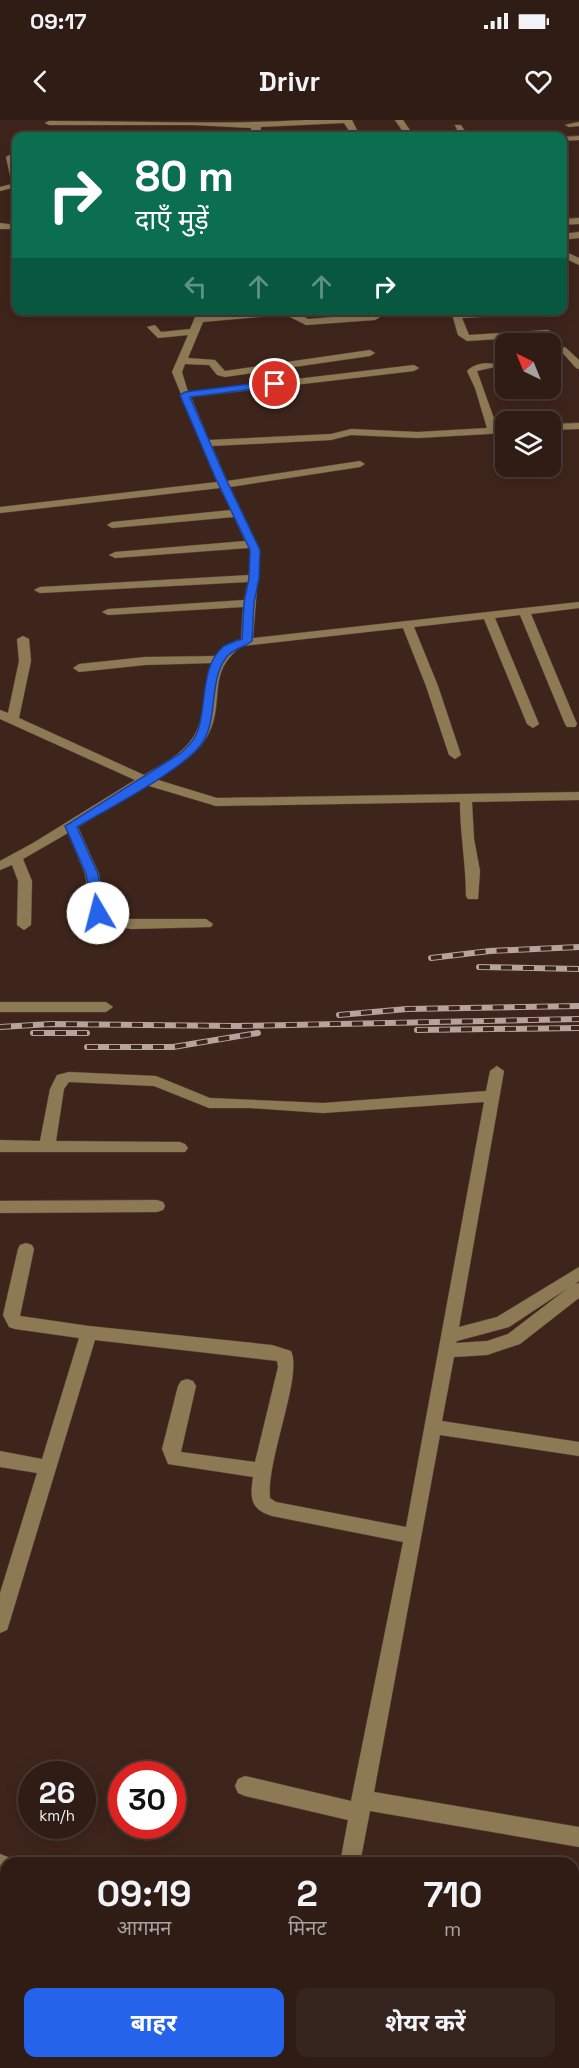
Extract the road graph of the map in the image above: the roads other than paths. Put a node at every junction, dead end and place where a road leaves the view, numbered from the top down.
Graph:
1 (348, 120) edge
2 (84, 121) edge
3 (178, 121) edge
4 (302, 121) edge
5 (49, 123) dead end
6 (579, 124) edge
7 (569, 125) dead end
8 (257, 126) junction
9 (458, 127) dead end
10 (256, 132) edge
11 (461, 132) edge
12 (10, 157) dead end
13 (12, 166) edge
14 (201, 315) edge
15 (292, 315) edge
16 (457, 315) edge
17 (375, 317) dead end
18 (152, 327) dead end
19 (193, 332) junction
20 (495, 336) edge
21 (565, 350) dead end
22 (370, 353) dead end
23 (181, 361) junction
24 (494, 366) dead end
25 (579, 366) edge
26 (414, 368) dead end
27 (185, 395) junction
28 (579, 426) edge
29 (561, 427) edge
30 (494, 430) joint
31 (205, 442) junction
32 (360, 464) dead end
33 (225, 486) junction
34 (0, 510) edge
35 (238, 513) junction
36 (112, 525) dead end
37 (253, 544) junction
38 (115, 555) dead end
39 (254, 578) junction
40 (40, 590) dead end
41 (249, 603) junction
42 (579, 605) edge
43 (524, 611) junction
44 (108, 612) dead end
45 (488, 615) junction
46 (408, 624) junction
47 (23, 639) dead end
48 (247, 641) junction
49 (219, 659) junction
50 (79, 668) dead end
51 (0, 714) edge
52 (13, 719) junction
53 (533, 724) dead end
54 (571, 724) dead end
55 (455, 755) dead end
56 (147, 780) junction
57 (579, 796) edge
58 (466, 799) junction
59 (71, 826) junction
60 (16, 858) junction
61 (0, 866) edge
62 (473, 896) dead end
63 (206, 924) dead end
64 (24, 925) dead end
65 (0, 1007) edge
66 (106, 1007) dead end
67 (497, 1071) dead end
68 (493, 1096) junction
69 (0, 1146) edge
70 (47, 1146) junction
71 (180, 1148) dead end
72 (157, 1206) dead end
73 (0, 1207) edge
74 (26, 1249) dead end
75 (579, 1273) edge
76 (579, 1289) edge
77 (89, 1333) junction
78 (448, 1343) junction
79 (187, 1386) dead end
80 (433, 1427) junction
81 (579, 1449) edge
82 (0, 1459) edge
83 (47, 1467) junction
84 (263, 1471) junction
85 (413, 1536) junction
86 (0, 1623) edge
87 (245, 1786) dead end
88 (360, 1806) junction
89 (579, 1837) edge
90 (351, 1857) edge

1 - 4 street
2 - 3 street
2 - 5 street
3 - 8 street
4 - 8 street
6 - 7 street
8 - 10 street
9 - 11 street
12 - 13 street
14 - 19 street
15 - 17 street
16 - 20 street
18 - 19 street
19 - 23 street
21 - 25 street
22 - 23 street
23 - 27 street
24 - 30 street
26 - 27 street
27 - 31 street
28 - 29 street
30 - 31 street
31 - 33 street
32 - 33 street
33 - 34 street
33 - 35 street
35 - 36 street
35 - 37 street
37 - 38 street
37 - 39 street
39 - 40 street
39 - 41 street
41 - 44 street
41 - 48 street
42 - 43 street
43 - 45 street
43 - 54 street
45 - 46 street
45 - 53 street
46 - 48 street
46 - 55 street
47 - 52 street
48 - 49 street
49 - 50 street
49 - 56 street
51 - 52 street
52 - 56 street
56 - 58 street
56 - 59 street
57 - 58 street
58 - 62 street
59 - 60 street
59 - 63 street
60 - 61 street
60 - 64 street
65 - 66 street
67 - 68 street
68 - 70 street
68 - 78 street
69 - 70 street
70 - 71 street
72 - 73 street
74 - 77 street
75 - 78 street
76 - 78 street
77 - 83 street
77 - 84 street
78 - 80 street
79 - 84 street
80 - 81 street
80 - 85 street
82 - 83 street
83 - 86 street
84 - 85 street
85 - 88 street
87 - 88 street
88 - 89 street
88 - 90 street

